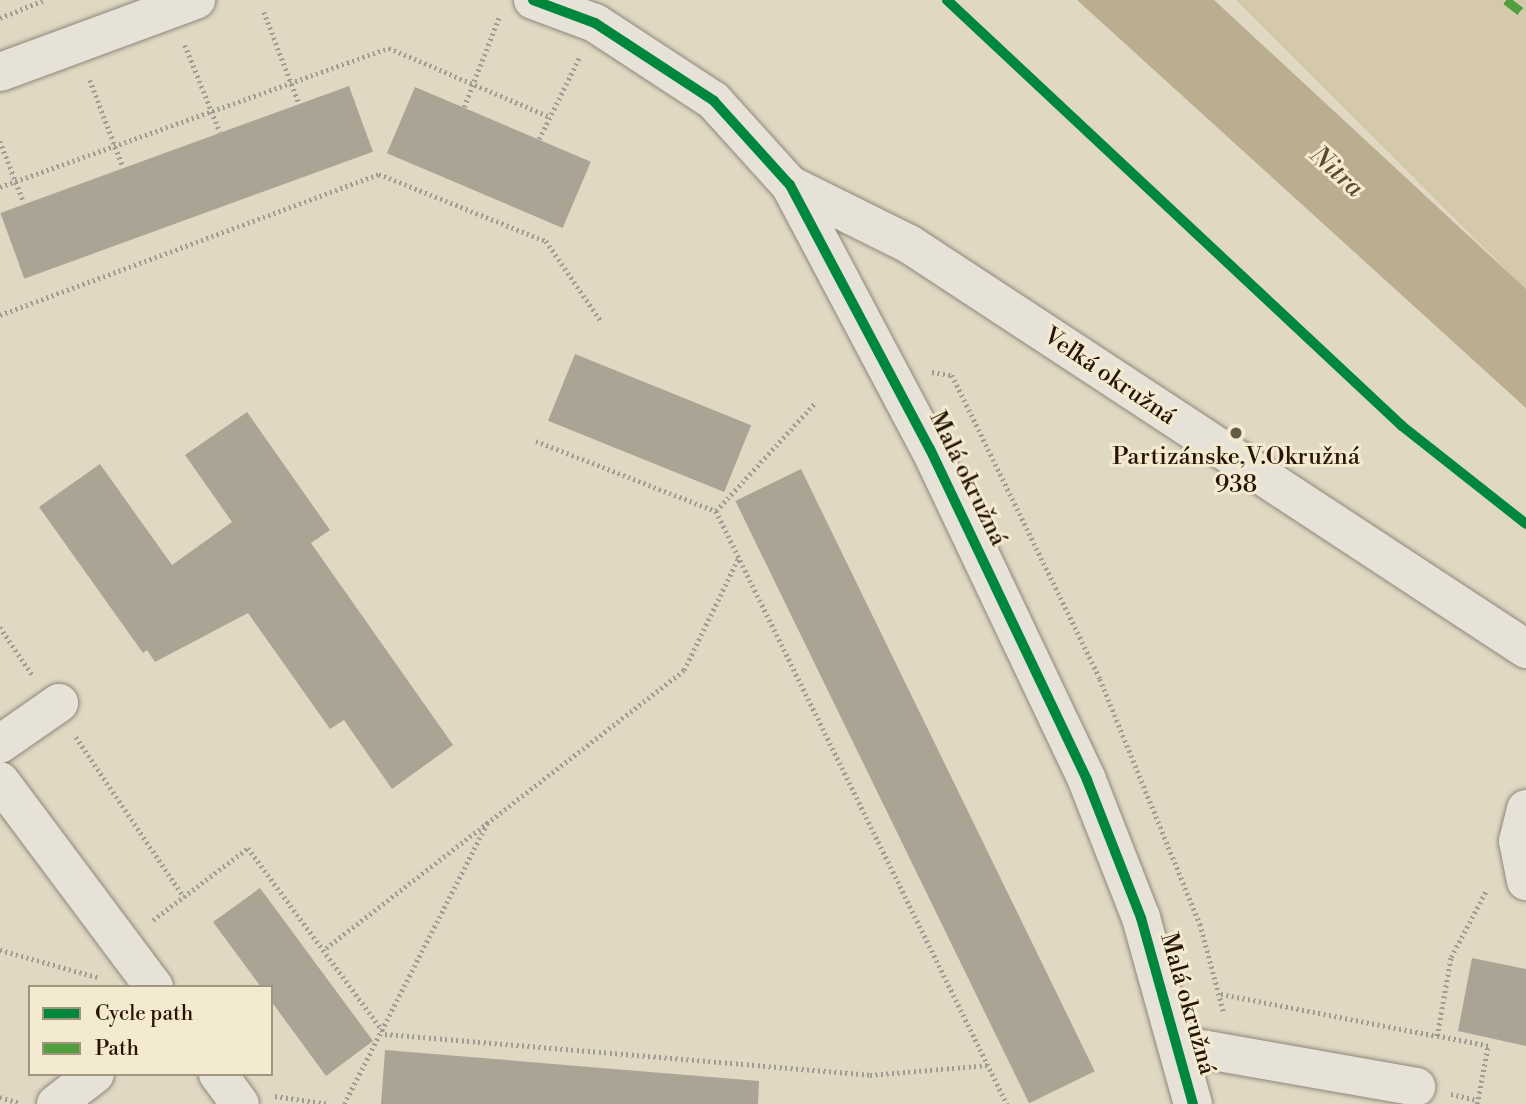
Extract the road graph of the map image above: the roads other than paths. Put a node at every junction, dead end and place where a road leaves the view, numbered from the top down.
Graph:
1 (197, 0) edge
2 (516, 7) edge
3 (0, 72) edge
4 (790, 185) junction
5 (1526, 649) edge
6 (62, 714) road end
7 (0, 744) edge
8 (0, 780) edge
9 (1522, 825) edge
10 (1526, 881) edge
11 (153, 985) edge
12 (1179, 1045) junction
13 (92, 1076) edge
14 (219, 1076) edge
15 (1416, 1087) dead end
16 (56, 1104) edge
17 (240, 1104) edge
18 (1193, 1104) edge

1 - 3 street
2 - 4 street, Malá okružná
4 - 5 street, Veľká okružná
4 - 12 street, Malá okružná
6 - 7 street
8 - 11 street
9 - 10 street
12 - 15 street
12 - 18 street, Malá okružná
13 - 16 street
14 - 17 street

